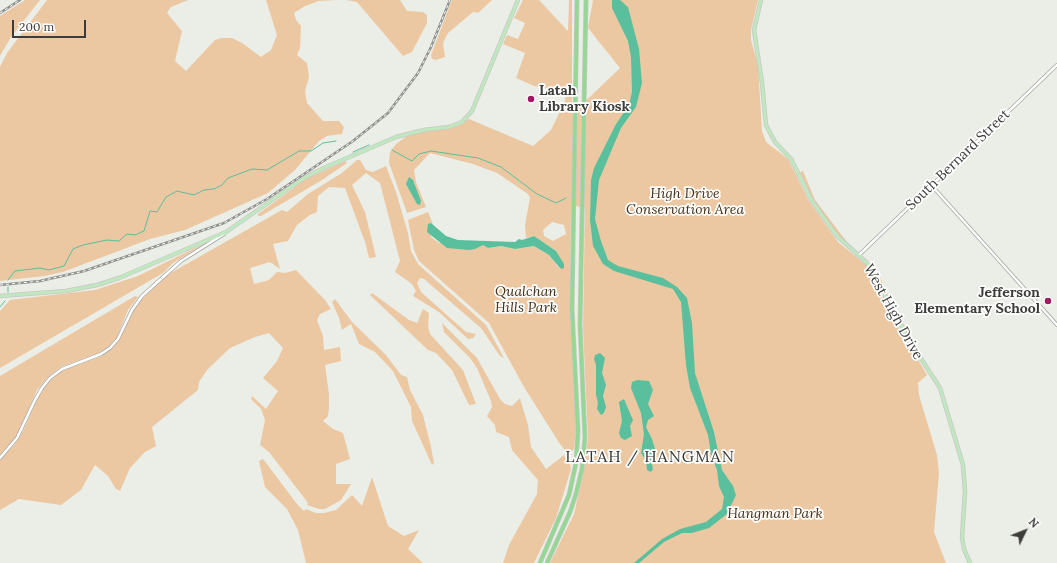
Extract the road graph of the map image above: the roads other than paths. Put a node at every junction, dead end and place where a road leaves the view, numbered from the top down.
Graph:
1 (518, 0) edge
2 (576, 0) edge
3 (587, 0) edge
4 (761, 0) edge
5 (1057, 65) edge
6 (932, 186) junction
7 (226, 232) junction
8 (860, 255) junction
9 (0, 296) edge
10 (1057, 325) edge
11 (0, 458) edge
12 (540, 563) edge
13 (547, 563) edge
14 (970, 563) edge

1 - 7 main road
2 - 12 highway
3 - 13 highway
4 - 8 main road, West High Drive
5 - 6 street, South Bernard Street
6 - 8 street, South Bernard Street
6 - 10 street
7 - 9 main road
7 - 11 street
8 - 14 main road, West High Drive

